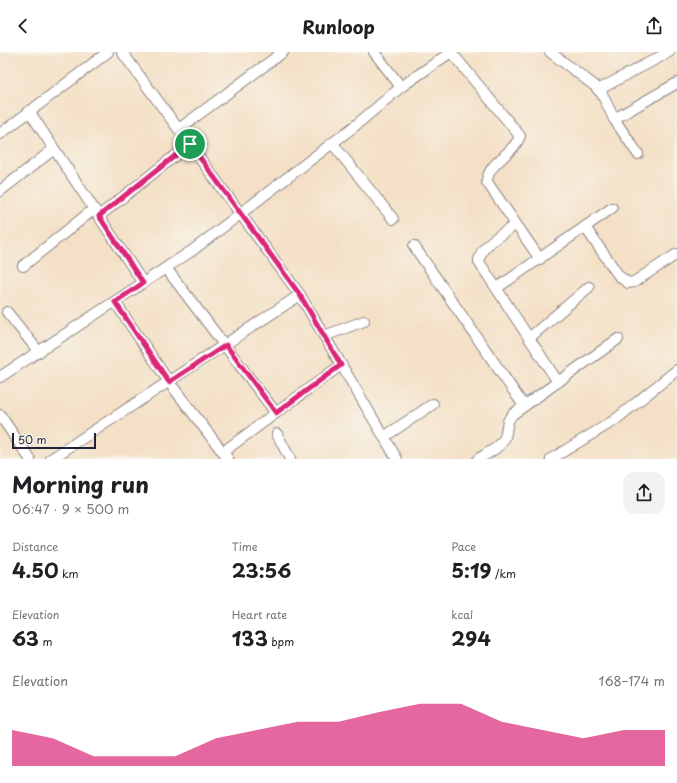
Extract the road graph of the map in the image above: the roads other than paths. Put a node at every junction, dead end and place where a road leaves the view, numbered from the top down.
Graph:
1 (108, 52) edge
2 (122, 52) edge
3 (283, 52) edge
4 (374, 52) edge
5 (451, 52) edge
6 (550, 52) edge
7 (669, 52) edge
8 (677, 83) edge
9 (401, 87) junction
10 (598, 90) junction
11 (29, 111) junction
12 (614, 119) junction
13 (179, 129) junction
14 (0, 134) edge
15 (332, 143) junction
16 (190, 144) junction
17 (54, 149) junction
18 (638, 154) dead end
19 (0, 191) edge
20 (612, 208) dead end
21 (96, 212) junction
22 (241, 213) junction
23 (393, 219) dead end
24 (515, 225) junction
25 (585, 227) junction
26 (414, 246) dead end
27 (677, 254) edge
28 (540, 259) junction
29 (23, 266) dead end
30 (166, 268) junction
31 (143, 283) junction
32 (589, 287) dead end
33 (496, 288) junction
34 (300, 295) junction
35 (115, 302) junction
36 (7, 312) dead end
37 (364, 321) dead end
38 (324, 336) junction
39 (529, 338) junction
40 (618, 339) dead end
41 (226, 345) junction
42 (39, 352) junction
43 (341, 365) junction
44 (677, 370) edge
45 (0, 378) edge
46 (169, 382) junction
47 (558, 382) junction
48 (433, 404) dead end
49 (524, 406) junction
50 (276, 413) junction
51 (0, 415) edge
52 (277, 434) dead end
53 (384, 437) junction
54 (225, 455) edge
55 (30, 459) edge
56 (51, 459) edge
57 (290, 459) edge
58 (398, 459) edge
59 (478, 459) edge
60 (551, 459) edge

1 - 11 street
2 - 13 street
3 - 13 street
4 - 9 street
5 - 9 street
5 - 24 street
6 - 10 street
7 - 10 street
8 - 12 street
9 - 15 street
10 - 12 street
11 - 14 street
11 - 17 street
12 - 18 street
13 - 16 street
15 - 22 street
15 - 23 street
16 - 21 street
16 - 22 street
17 - 19 street
17 - 21 street
20 - 25 street
21 - 29 street
21 - 31 street
22 - 30 street
22 - 34 street
24 - 28 street
24 - 33 street
25 - 27 street
25 - 28 street
26 - 49 street
28 - 33 street
30 - 31 street
30 - 41 street
31 - 35 street
32 - 39 street
33 - 39 street
34 - 38 street
34 - 41 street
35 - 42 street
35 - 46 street
36 - 42 street
37 - 38 street
38 - 43 street
39 - 47 street
40 - 47 street
41 - 46 street
41 - 50 street
42 - 45 street
43 - 50 street
43 - 53 street
44 - 60 street
46 - 54 street
46 - 56 street
47 - 49 street
48 - 53 street
49 - 59 street
50 - 54 street
51 - 55 street
52 - 57 street
53 - 58 street

